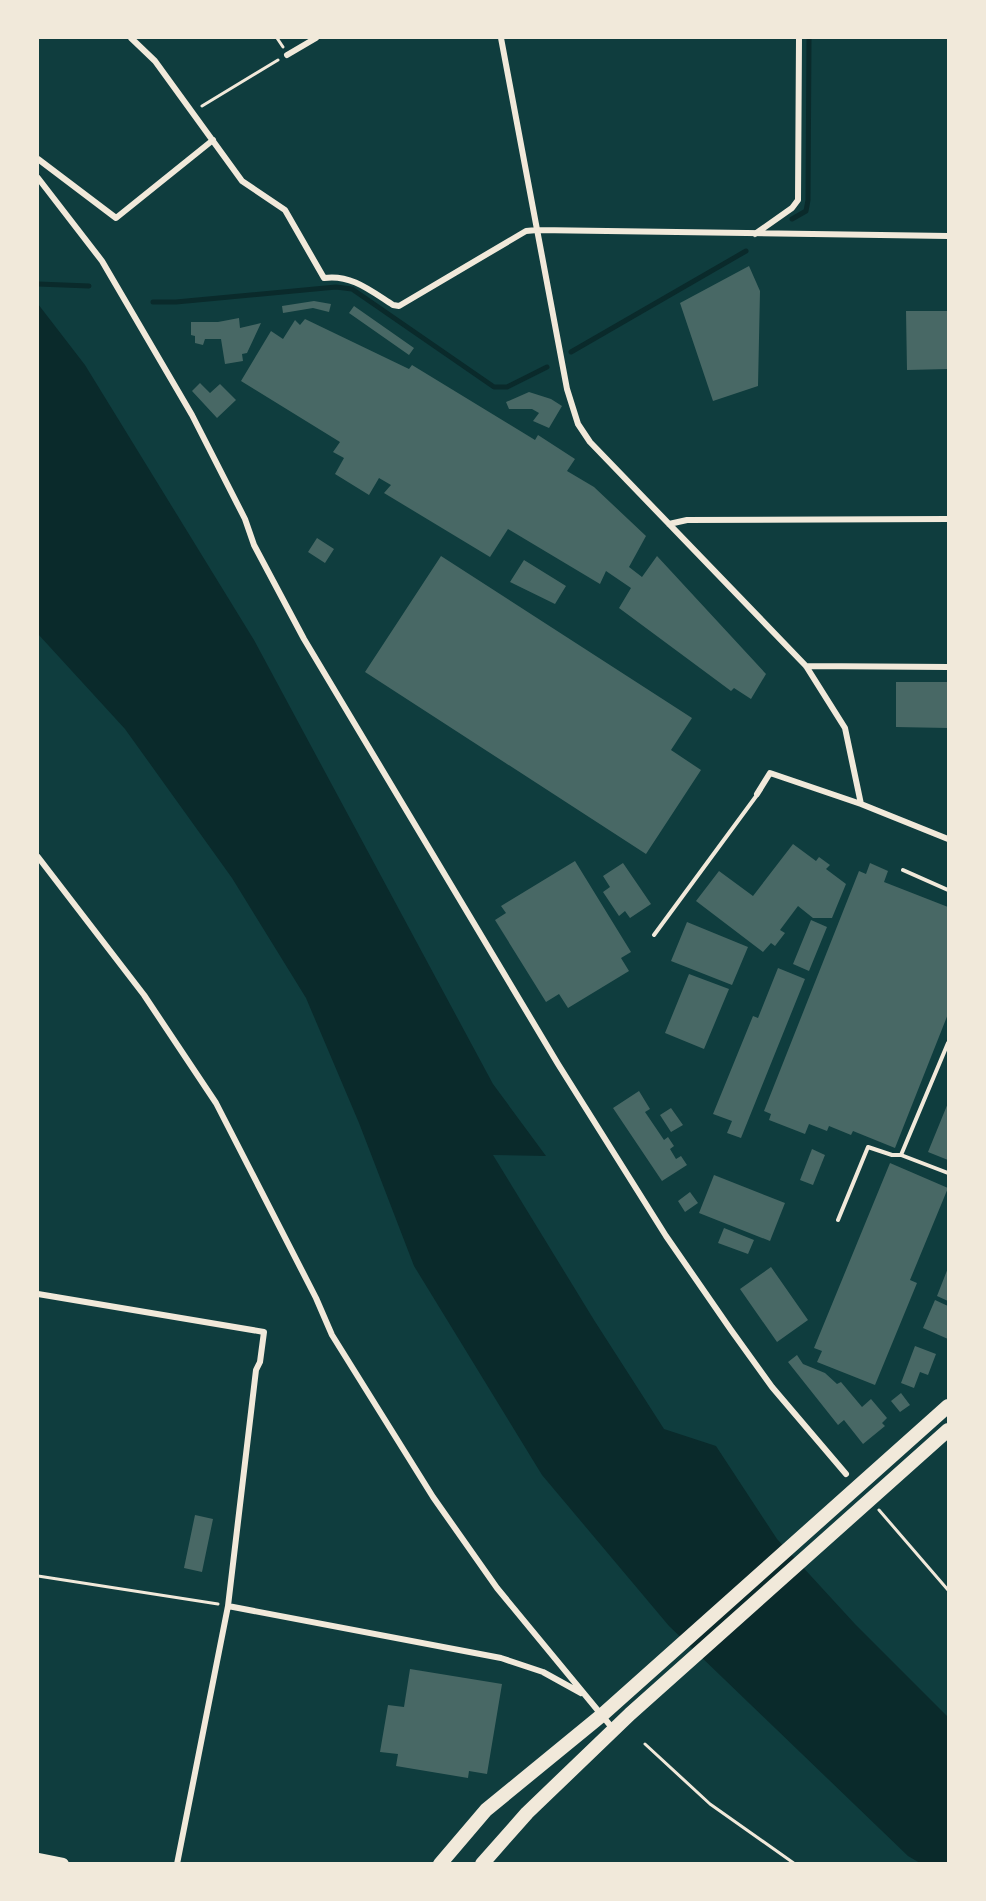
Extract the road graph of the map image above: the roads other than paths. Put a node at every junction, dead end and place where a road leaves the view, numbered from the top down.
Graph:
1 (131, 38) edge
2 (316, 38) edge
3 (501, 38) edge
4 (799, 38) edge
5 (287, 55) road end
6 (213, 140) junction
7 (38, 159) edge
8 (38, 178) edge
9 (537, 230) junction
10 (754, 234) junction
11 (948, 236) edge
12 (948, 519) edge
13 (669, 524) junction
14 (806, 666) junction
15 (948, 667) edge
16 (757, 794) joint
17 (861, 804) junction
18 (948, 839) edge
19 (38, 856) edge
20 (903, 870) dead end
21 (948, 890) edge
22 (654, 935) dead end
23 (948, 1043) edge
24 (901, 1155) junction
25 (948, 1173) edge
26 (838, 1220) dead end
27 (38, 1293) edge
28 (948, 1406) edge
29 (948, 1430) edge
30 (846, 1474) dead end
31 (228, 1606) junction
32 (585, 1695) junction
33 (602, 1715) junction
34 (615, 1730) junction
35 (38, 1859) edge
36 (63, 1863) edge
37 (177, 1863) edge
38 (440, 1863) edge
39 (482, 1863) edge

1 - 6 street
2 - 5 street
3 - 9 street
4 - 10 street
6 - 7 street
6 - 9 street
8 - 30 street
9 - 10 street
9 - 13 street
10 - 11 street
12 - 13 street
13 - 14 street
14 - 15 street
14 - 17 street
16 - 17 street
16 - 22 lane
17 - 18 street
19 - 32 street
20 - 21 lane
23 - 24 lane
24 - 25 lane
24 - 26 lane
27 - 31 street
28 - 33 highway
29 - 34 highway
31 - 32 street
31 - 37 street
32 - 33 street
33 - 34 street
33 - 38 highway
34 - 39 highway
35 - 36 main road

